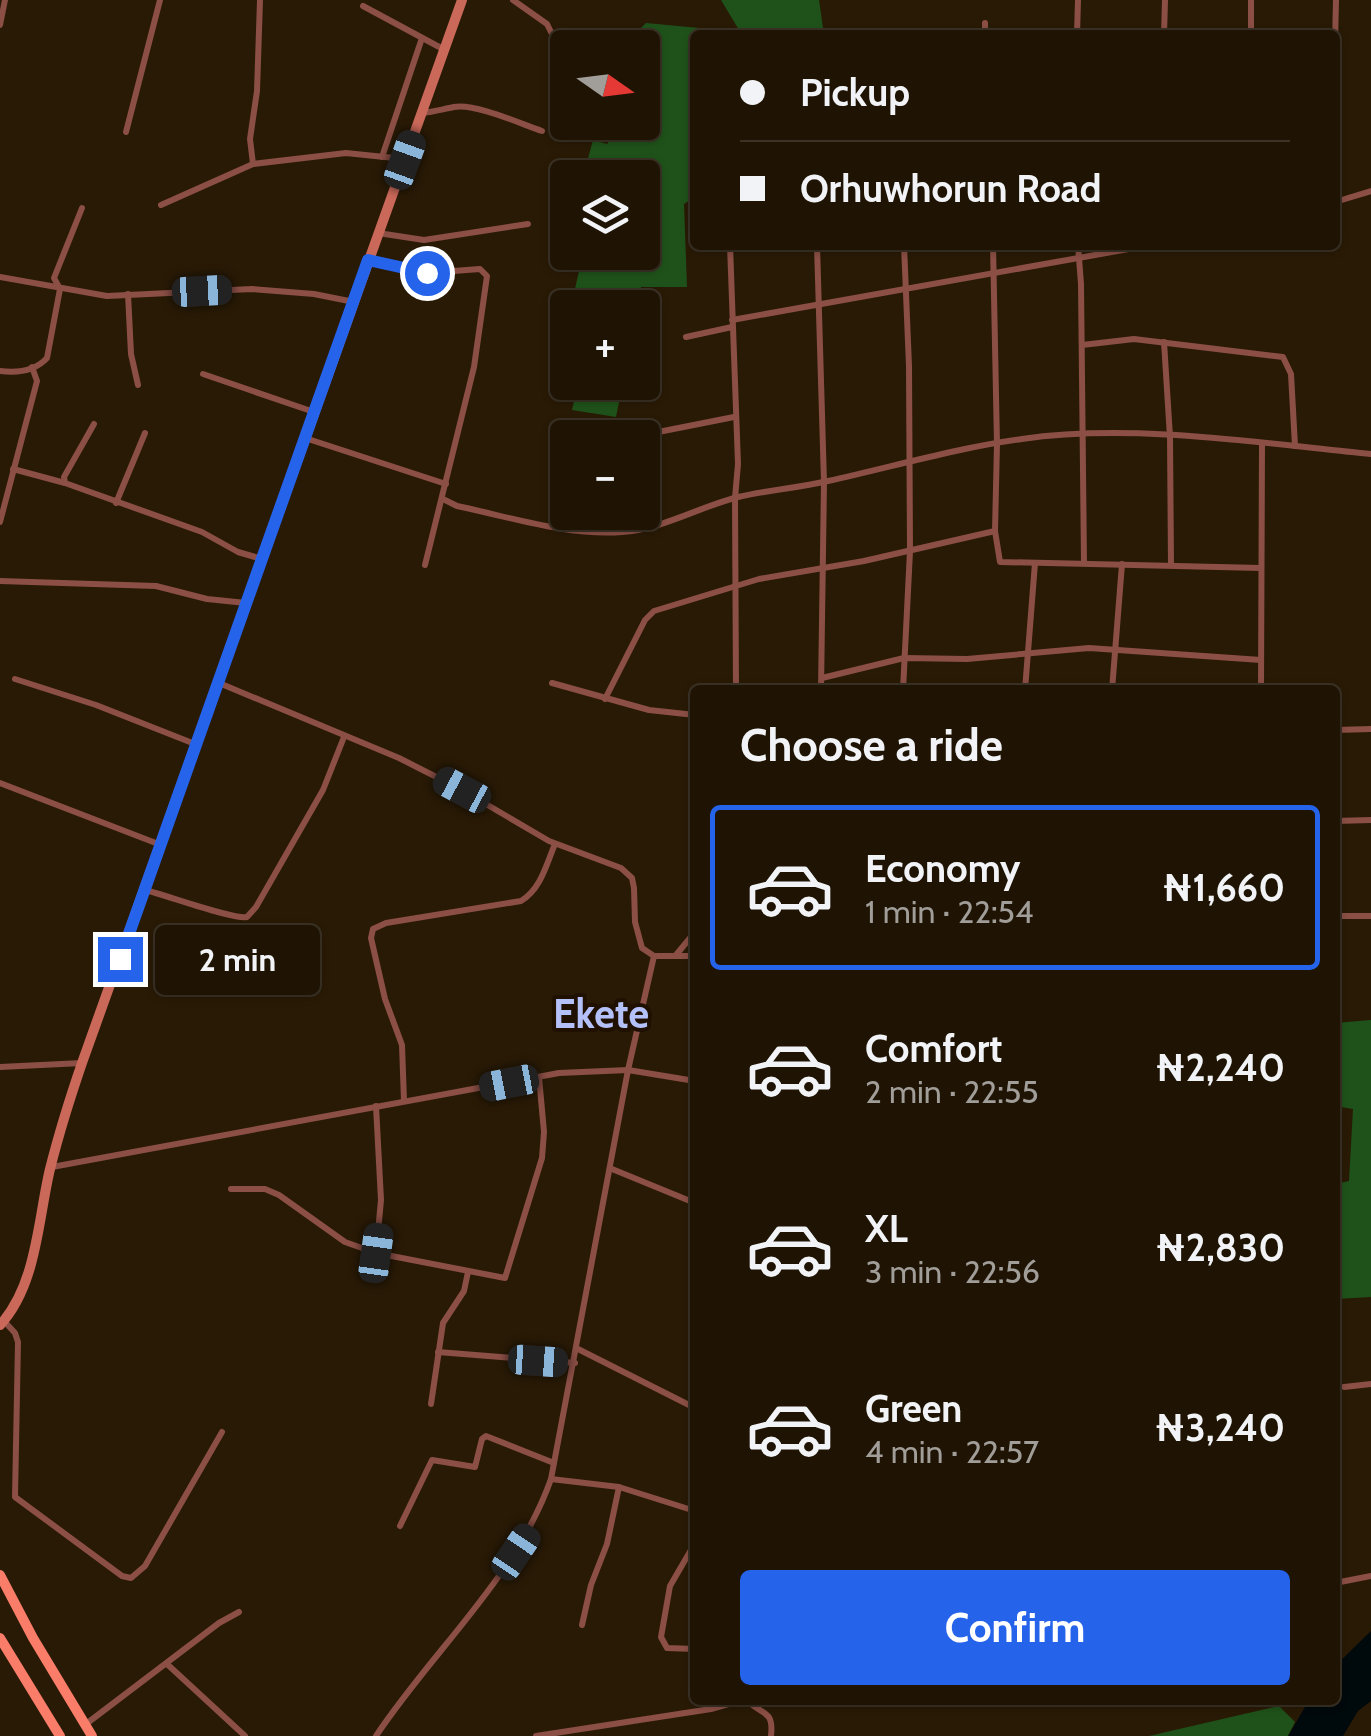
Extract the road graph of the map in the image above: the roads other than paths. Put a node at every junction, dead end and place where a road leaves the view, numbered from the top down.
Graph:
1 (5, 0) edge
2 (160, 0) edge
3 (260, 0) edge
4 (462, 0) edge
5 (513, 0) edge
6 (1078, 0) edge
7 (1165, 0) edge
8 (1251, 0) edge
9 (1336, 0) edge
10 (363, 6) dead end
11 (985, 23) dead end
12 (0, 25) edge
13 (550, 30) edge
14 (985, 30) edge
15 (1077, 30) edge
16 (1164, 30) edge
17 (1250, 30) edge
18 (1335, 30) edge
19 (422, 38) junction
20 (444, 50) junction
21 (422, 112) junction
22 (542, 131) dead end
23 (126, 132) dead end
24 (382, 156) junction
25 (405, 160) junction
26 (253, 164) junction
27 (1371, 191) edge
28 (1340, 200) edge
29 (161, 204) dead end
30 (82, 208) dead end
31 (528, 224) dead end
32 (378, 234) junction
33 (730, 250) edge
34 (818, 250) edge
35 (904, 250) edge
36 (992, 250) edge
37 (1078, 250) edge
38 (1127, 250) edge
39 (368, 260) junction
40 (1078, 260) junction
41 (0, 276) edge
42 (994, 276) junction
43 (60, 289) junction
44 (906, 289) junction
45 (128, 294) junction
46 (354, 302) junction
47 (820, 303) junction
48 (732, 323) junction
49 (686, 337) dead end
50 (1164, 341) junction
51 (1082, 345) junction
52 (32, 367) junction
53 (0, 371) edge
54 (203, 374) dead end
55 (138, 385) dead end
56 (314, 412) junction
57 (734, 417) junction
58 (94, 424) dead end
59 (660, 432) edge
60 (145, 433) dead end
61 (1082, 434) junction
62 (1170, 437) junction
63 (304, 438) junction
64 (997, 444) junction
65 (1262, 444) junction
66 (1295, 446) junction
67 (1371, 454) edge
68 (909, 462) junction
69 (14, 468) junction
70 (824, 482) junction
71 (65, 483) junction
72 (446, 484) junction
73 (735, 498) junction
74 (443, 500) junction
75 (116, 503) junction
76 (0, 522) edge
77 (995, 530) junction
78 (910, 552) junction
79 (262, 559) junction
80 (1035, 562) junction
81 (1084, 562) junction
82 (1122, 564) junction
83 (425, 565) dead end
84 (1171, 566) junction
85 (823, 567) junction
86 (1261, 568) junction
87 (0, 581) edge
88 (735, 587) junction
89 (246, 602) junction
90 (1115, 648) junction
91 (1028, 654) junction
92 (904, 658) junction
93 (1261, 660) junction
94 (822, 678) junction
95 (15, 679) dead end
96 (219, 683) junction
97 (552, 683) dead end
98 (736, 685) edge
99 (822, 685) edge
100 (903, 685) edge
101 (1026, 685) edge
102 (1112, 685) edge
103 (1261, 685) edge
104 (604, 699) junction
105 (690, 714) edge
106 (1371, 729) edge
107 (1340, 730) edge
108 (344, 737) junction
109 (196, 744) junction
110 (0, 784) edge
111 (1371, 820) edge
112 (1340, 821) edge
113 (555, 844) junction
114 (161, 846) junction
115 (145, 890) junction
116 (1340, 916) edge
117 (1371, 916) edge
118 (690, 938) edge
119 (654, 956) junction
120 (676, 956) junction
121 (690, 956) edge
122 (82, 1063) junction
123 (0, 1067) edge
124 (628, 1070) junction
125 (539, 1078) junction
126 (690, 1081) edge
127 (404, 1101) junction
128 (376, 1106) junction
129 (50, 1167) junction
130 (612, 1168) junction
131 (231, 1189) dead end
132 (690, 1202) edge
133 (376, 1253) junction
134 (468, 1272) junction
135 (2, 1323) edge
136 (578, 1349) junction
137 (438, 1352) junction
138 (576, 1364) junction
139 (1371, 1384) edge
140 (1344, 1387) dead end
141 (430, 1404) dead end
142 (690, 1405) edge
143 (222, 1432) dead end
144 (554, 1463) junction
145 (552, 1480) junction
146 (619, 1487) junction
147 (690, 1509) edge
148 (400, 1526) dead end
149 (690, 1552) edge
150 (0, 1575) edge
151 (1371, 1576) edge
152 (1340, 1582) edge
153 (239, 1612) dead end
154 (582, 1625) dead end
155 (0, 1638) edge
156 (690, 1649) edge
157 (167, 1664) junction
158 (722, 1705) edge
159 (752, 1705) edge
160 (85, 1725) junction
161 (60, 1736) edge
162 (92, 1736) edge
163 (245, 1736) edge
164 (376, 1736) edge
165 (536, 1736) edge
166 (771, 1736) edge

1 - 12 street
2 - 23 street
3 - 26 street
4 - 20 street
5 - 13 street
6 - 15 street
7 - 16 street
8 - 17 street
9 - 18 street
10 - 19 street
11 - 14 street
19 - 20 street
19 - 24 street
20 - 21 street
21 - 22 street
21 - 25 street
24 - 25 street
24 - 26 street
25 - 32 street
26 - 29 street
27 - 28 street
30 - 43 street
31 - 32 street
32 - 39 street
33 - 48 street
34 - 47 street
35 - 44 street
36 - 42 street
37 - 40 street
38 - 40 street
39 - 46 street
39 - 72 street
40 - 42 street
40 - 51 street
41 - 43 street
42 - 44 street
42 - 64 street
43 - 45 street
43 - 52 street
44 - 47 street
44 - 68 street
45 - 46 street
45 - 55 street
46 - 56 street
47 - 48 street
47 - 70 street
48 - 49 street
48 - 57 street
50 - 51 street
50 - 62 street
50 - 66 street
51 - 61 street
52 - 53 street
52 - 69 street
54 - 56 street
56 - 63 street
57 - 59 street
57 - 73 street
58 - 71 street
60 - 75 street
61 - 62 street
61 - 64 street
61 - 81 street
62 - 65 street
62 - 84 street
63 - 72 street
63 - 79 street
64 - 68 street
64 - 77 street
65 - 66 street
65 - 86 street
66 - 67 street
68 - 70 street
68 - 78 street
69 - 71 street
69 - 76 street
70 - 73 street
70 - 85 street
71 - 75 street
72 - 74 street
73 - 74 street
73 - 88 street
74 - 83 street
75 - 79 street
77 - 78 street
77 - 80 street
78 - 85 street
78 - 92 street
79 - 89 street
80 - 81 street
80 - 91 street
81 - 82 street
82 - 84 street
82 - 90 street
84 - 86 street
85 - 88 street
85 - 94 street
86 - 93 street
87 - 89 street
88 - 98 street
88 - 104 street
89 - 96 street
90 - 91 street
90 - 93 street
90 - 102 street
91 - 92 street
91 - 101 street
92 - 94 street
92 - 100 street
93 - 103 street
94 - 99 street
95 - 109 street
96 - 108 street
96 - 109 street
97 - 104 street
104 - 105 street
106 - 107 street
108 - 113 street
108 - 115 street
109 - 114 street
110 - 114 street
111 - 112 street
113 - 119 street
113 - 127 street
114 - 115 street
115 - 122 street
116 - 117 street
118 - 120 street
119 - 120 street
119 - 124 street
120 - 121 street
122 - 123 street
122 - 129 street
124 - 125 street
124 - 126 street
124 - 130 street
125 - 127 street
125 - 134 street
127 - 128 street
128 - 129 street
128 - 133 street
129 - 135 street
130 - 132 street
130 - 136 street
131 - 133 street
133 - 134 street
134 - 137 street
135 - 143 street
136 - 138 street
136 - 142 street
137 - 138 street
137 - 141 street
138 - 144 street
139 - 140 street
144 - 145 street
144 - 148 street
145 - 146 street
145 - 164 street
146 - 147 street
146 - 154 street
149 - 156 street
150 - 160 main road
151 - 152 street
153 - 157 street
155 - 161 main road
157 - 160 street
157 - 163 street
158 - 165 street
159 - 166 street
160 - 162 main road

